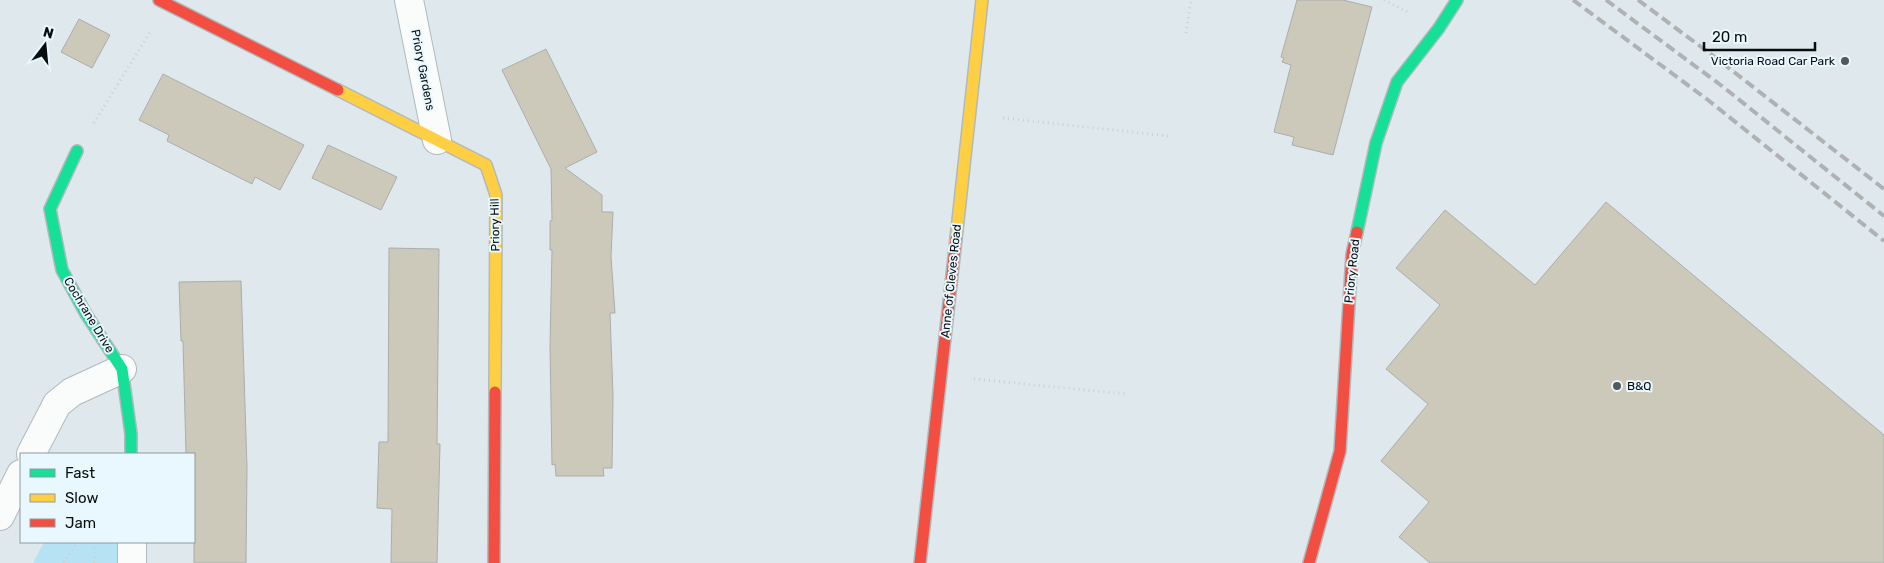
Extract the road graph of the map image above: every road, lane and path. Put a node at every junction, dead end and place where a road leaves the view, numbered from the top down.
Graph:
1 (409, 0) edge
2 (982, 0) edge
3 (1191, 0) edge
4 (1458, 0) edge
5 (162, 2) edge
6 (1186, 33) dead end
7 (970, 115) junction
8 (1169, 136) dead end
9 (437, 140) junction
10 (77, 151) joint
11 (122, 369) junction
12 (941, 376) junction
13 (1126, 394) dead end
14 (32, 453) edge
15 (131, 453) edge
16 (20, 476) edge
17 (0, 516) edge
18 (76, 543) edge
19 (95, 543) edge
20 (132, 543) edge
21 (64, 563) edge
22 (94, 563) edge
23 (132, 563) edge
24 (494, 563) edge
25 (920, 563) edge
26 (1309, 563) edge

1 - 9 street, Priory Gardens
2 - 7 street, Anne of Cleves Road
3 - 6 path
4 - 26 street, Priory Road
5 - 9 street, Priory Hill
5 - 10 path
7 - 8 path
7 - 12 street, Anne of Cleves Road
9 - 24 street, Priory Hill
10 - 11 street, Cochrane Drive
11 - 14 street
11 - 15 street, Cochrane Drive
12 - 13 path
12 - 25 street, Anne of Cleves Road
16 - 17 street
18 - 21 path
19 - 22 path
20 - 23 street

